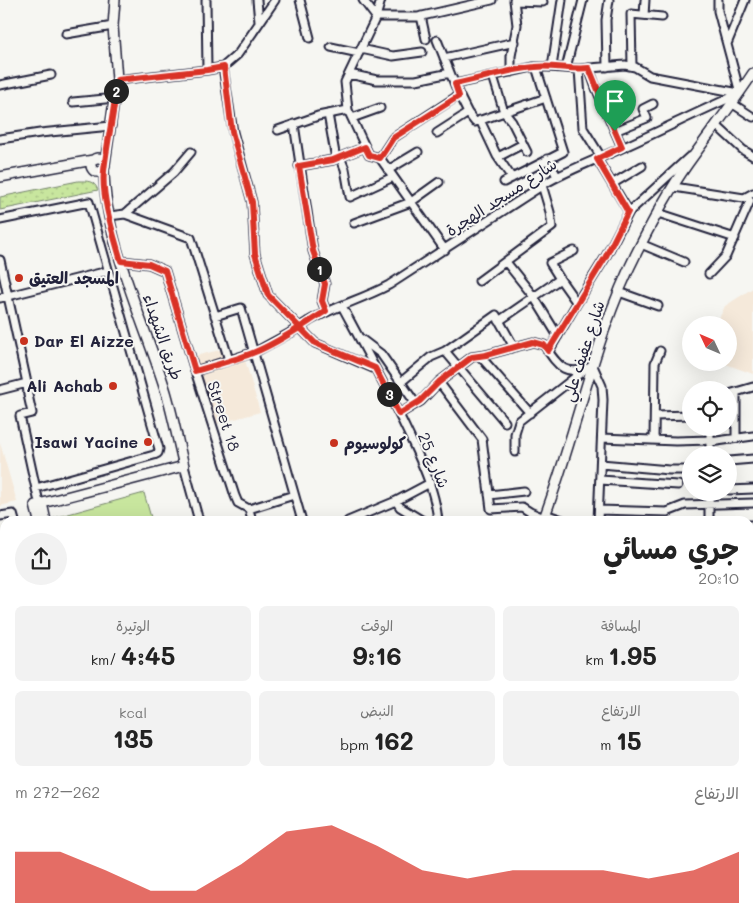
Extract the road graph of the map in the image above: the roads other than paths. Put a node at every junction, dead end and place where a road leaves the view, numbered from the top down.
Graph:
1 (115, 0) edge
2 (206, 0) edge
3 (256, 0) edge
4 (275, 0) edge
5 (300, 0) edge
6 (363, 0) edge
7 (381, 0) edge
8 (492, 0) edge
9 (514, 0) edge
10 (562, 0) edge
11 (583, 0) edge
12 (609, 0) edge
13 (645, 0) edge
14 (718, 0) edge
15 (745, 0) edge
16 (543, 2) dead end
17 (644, 15) junction
18 (421, 16) junction
19 (376, 17) junction
20 (662, 17) dead end
21 (259, 22) junction
22 (113, 26) junction
23 (66, 34) dead end
24 (310, 38) dead end
25 (426, 39) dead end
26 (437, 40) dead end
27 (515, 42) junction
28 (727, 44) junction
29 (331, 47) dead end
30 (360, 51) junction
31 (422, 52) dead end
32 (444, 58) junction
33 (607, 66) junction
34 (632, 66) junction
35 (224, 67) junction
36 (536, 67) junction
37 (552, 67) junction
38 (566, 68) junction
39 (589, 68) junction
40 (579, 69) junction
41 (207, 70) junction
42 (450, 72) junction
43 (511, 72) junction
44 (753, 73) edge
45 (51, 74) dead end
46 (349, 74) junction
47 (493, 76) junction
48 (117, 80) junction
49 (455, 84) junction
50 (0, 85) edge
51 (740, 93) junction
52 (459, 96) junction
53 (116, 98) junction
54 (546, 98) junction
55 (73, 102) dead end
56 (653, 104) dead end
57 (733, 104) junction
58 (380, 108) dead end
59 (348, 110) junction
60 (504, 112) junction
61 (468, 113) junction
62 (328, 114) junction
63 (753, 117) edge
64 (352, 118) junction
65 (480, 120) junction
66 (294, 124) junction
67 (111, 126) junction
68 (716, 126) junction
69 (278, 130) dead end
70 (615, 131) junction
71 (437, 133) dead end
72 (0, 139) edge
73 (523, 144) junction
74 (365, 147) junction
75 (622, 147) junction
76 (699, 148) junction
77 (191, 152) dead end
78 (418, 152) dead end
79 (527, 152) dead end
80 (753, 156) edge
81 (498, 157) junction
82 (338, 158) junction
83 (380, 158) junction
84 (599, 158) junction
85 (547, 159) junction
86 (97, 165) junction
87 (299, 166) junction
88 (642, 166) dead end
89 (388, 170) junction
90 (557, 176) junction
91 (0, 177) edge
92 (394, 177) junction
93 (512, 178) junction
94 (0, 182) edge
95 (439, 182) dead end
96 (504, 182) dead end
97 (612, 184) junction
98 (542, 185) junction
99 (674, 187) junction
100 (753, 193) edge
101 (749, 200) edge
102 (411, 202) junction
103 (628, 212) junction
104 (658, 213) junction
105 (125, 214) junction
106 (109, 216) junction
107 (0, 220) edge
108 (354, 224) dead end
109 (735, 238) junction
110 (641, 244) junction
111 (445, 250) junction
112 (574, 251) dead end
113 (0, 260) edge
114 (121, 261) junction
115 (506, 262) junction
116 (684, 262) dead end
117 (108, 271) junction
118 (709, 274) dead end
119 (560, 279) junction
120 (479, 281) dead end
121 (619, 292) junction
122 (8, 296) junction
123 (534, 297) junction
124 (0, 298) edge
125 (577, 304) junction
126 (342, 306) junction
127 (658, 306) dead end
128 (326, 311) junction
129 (215, 316) junction
130 (499, 321) junction
131 (558, 336) junction
132 (358, 337) junction
133 (514, 347) junction
134 (445, 351) junction
135 (548, 351) junction
136 (660, 351) dead end
137 (255, 352) junction
138 (480, 356) junction
139 (229, 360) junction
140 (592, 366) junction
141 (459, 367) junction
142 (375, 368) junction
143 (583, 370) junction
144 (195, 371) junction
145 (401, 382) junction
146 (439, 382) junction
147 (28, 383) junction
148 (753, 387) edge
149 (0, 390) edge
150 (737, 392) edge
151 (416, 404) junction
152 (530, 413) junction
153 (399, 414) junction
154 (682, 415) edge
155 (655, 416) junction
156 (505, 422) dead end
157 (710, 436) edge
158 (753, 436) edge
159 (602, 438) junction
160 (736, 438) joint
161 (654, 440) junction
162 (710, 441) junction
163 (710, 446) edge
164 (515, 452) dead end
165 (753, 459) edge
166 (737, 460) edge
167 (601, 464) junction
168 (184, 466) junction
169 (682, 470) edge
170 (600, 480) junction
171 (430, 483) junction
172 (678, 486) dead end
173 (36, 488) junction
174 (753, 489) edge
175 (737, 490) edge
176 (524, 491) dead end
177 (294, 495) junction
178 (489, 495) junction
179 (396, 501) junction
180 (709, 501) edge
181 (38, 502) junction
182 (753, 503) edge
183 (709, 505) junction
184 (249, 509) junction
185 (599, 510) junction
186 (0, 516) edge
187 (14, 516) edge
188 (39, 516) edge
189 (198, 516) edge
190 (251, 516) edge
191 (300, 516) edge
192 (360, 516) edge
193 (415, 516) edge
194 (437, 516) edge
195 (539, 516) edge
196 (545, 516) edge
197 (598, 516) edge
198 (709, 516) edge

1 - 22 main road
2 - 41 street
3 - 21 street
4 - 21 street
5 - 24 street
6 - 19 street
7 - 19 street
8 - 18 street
9 - 16 street
9 - 27 street
10 - 37 street
11 - 38 street
12 - 33 street
13 - 17 street
14 - 28 street
15 - 28 street
17 - 20 street
17 - 34 street
18 - 19 street
18 - 25 street
19 - 30 street
21 - 35 street
22 - 23 street
22 - 48 main road
26 - 32 street
27 - 32 street
27 - 43 street
28 - 51 street
29 - 30 street
30 - 31 street
30 - 46 street
32 - 42 street
33 - 34 street
33 - 39 street
34 - 51 street
35 - 41 street
35 - 142 street
36 - 37 street
36 - 43 street
36 - 54 street
37 - 38 street
38 - 40 street
39 - 40 street
39 - 70 street
40 - 84 street
41 - 48 street
42 - 46 street
42 - 49 street
43 - 47 street
44 - 51 main road, شارع عفيف علي
45 - 50 street
46 - 59 street
47 - 49 street
47 - 60 street
48 - 53 main road
49 - 52 street
51 - 57 main road, شارع عفيف علي
51 - 75 street, شارع مسجد الهجرة
52 - 61 street
52 - 83 street
53 - 55 street
53 - 67 main road
54 - 60 street
54 - 85 street
56 - 70 street
57 - 63 street
57 - 68 main road, شارع عفيف علي
58 - 64 street
59 - 62 street
59 - 64 street
60 - 65 street
60 - 73 street
61 - 65 street
61 - 71 street
62 - 66 street
62 - 82 street
64 - 74 street
65 - 81 street
66 - 69 street
66 - 87 street
67 - 72 street
67 - 86 main road
68 - 76 main road, شارع عفيف علي
68 - 80 street
70 - 75 street
73 - 79 street
73 - 81 street
74 - 82 street
74 - 83 street
75 - 84 street, شارع مسجد الهجرة
76 - 99 main road, شارع عفيف علي
76 - 103 street
77 - 105 street
78 - 89 street
81 - 93 street
82 - 87 street
82 - 92 street
83 - 89 street
84 - 90 street, شارع مسجد الهجرة
84 - 97 street
85 - 90 street
85 - 93 street
86 - 91 main road
86 - 94 main road
86 - 106 main road, طريق الشهداء
87 - 128 street
88 - 97 street
89 - 92 street
90 - 98 street, شارع مسجد الهجرة
92 - 102 street
93 - 96 street
95 - 102 street
97 - 103 street
98 - 111 street, شارع مسجد الهجرة
98 - 115 street
99 - 101 street
99 - 104 main road, شارع عفيف علي
100 - 101 street
101 - 109 street
102 - 108 street
102 - 111 street
103 - 125 street
104 - 109 street
104 - 110 main road, شارع عفيف علي
105 - 106 street
105 - 129 street
106 - 114 main road, طريق الشهداء
107 - 117 street
109 - 118 street
110 - 116 street
110 - 121 main road, شارع عفيف علي
111 - 126 street, شارع مسجد الهجرة
112 - 119 street
113 - 122 street
114 - 144 street, Street 18
114 - 168 main road, طريق الشهداء
115 - 120 street
115 - 123 street
117 - 122 street
117 - 173 street
119 - 123 street
119 - 125 street
121 - 127 street
121 - 140 main road, شارع عفيف علي
122 - 124 street
122 - 147 street
123 - 130 street
123 - 131 street
125 - 131 street
126 - 128 street, شارع مسجد الهجرة
126 - 132 street, شارع 25
128 - 137 street, شارع مسجد الهجرة, bridge
129 - 137 street
129 - 139 street
130 - 133 street
130 - 134 street
131 - 135 street
132 - 142 street, شارع 25
132 - 145 street
133 - 135 street
133 - 138 street
134 - 141 street
134 - 145 street
135 - 143 street
136 - 155 street
137 - 139 street, شارع مسجد الهجرة
137 - 177 street
138 - 141 street
138 - 152 street
139 - 144 street, شارع مسجد الهجرة
140 - 143 street
140 - 159 street
140 - 196 main road, شارع عفيف علي
141 - 146 street
141 - 156 street
142 - 153 street, شارع 25
143 - 152 street
144 - 184 street, Street 18
145 - 151 street
146 - 151 street
146 - 178 street
147 - 149 street
147 - 173 street
148 - 150 street
151 - 153 street
152 - 164 street
153 - 171 street, شارع 25
154 - 155 street
155 - 161 street
157 - 162 street
158 - 160 street
159 - 161 street
159 - 167 street
160 - 162 street
161 - 162 street
162 - 163 street
165 - 166 street
167 - 169 street
167 - 170 street
168 - 181 main road
168 - 189 street, طريق الشهداء
170 - 172 street
170 - 185 street
171 - 179 street
171 - 194 street, شارع 25
173 - 181 street
174 - 175 street
176 - 178 street
177 - 184 street
177 - 191 street
178 - 195 street
179 - 192 street
179 - 193 street
180 - 183 street
181 - 188 main road
182 - 183 street
183 - 185 street
183 - 198 street
184 - 190 street, Street 18
185 - 197 street
186 - 187 street

